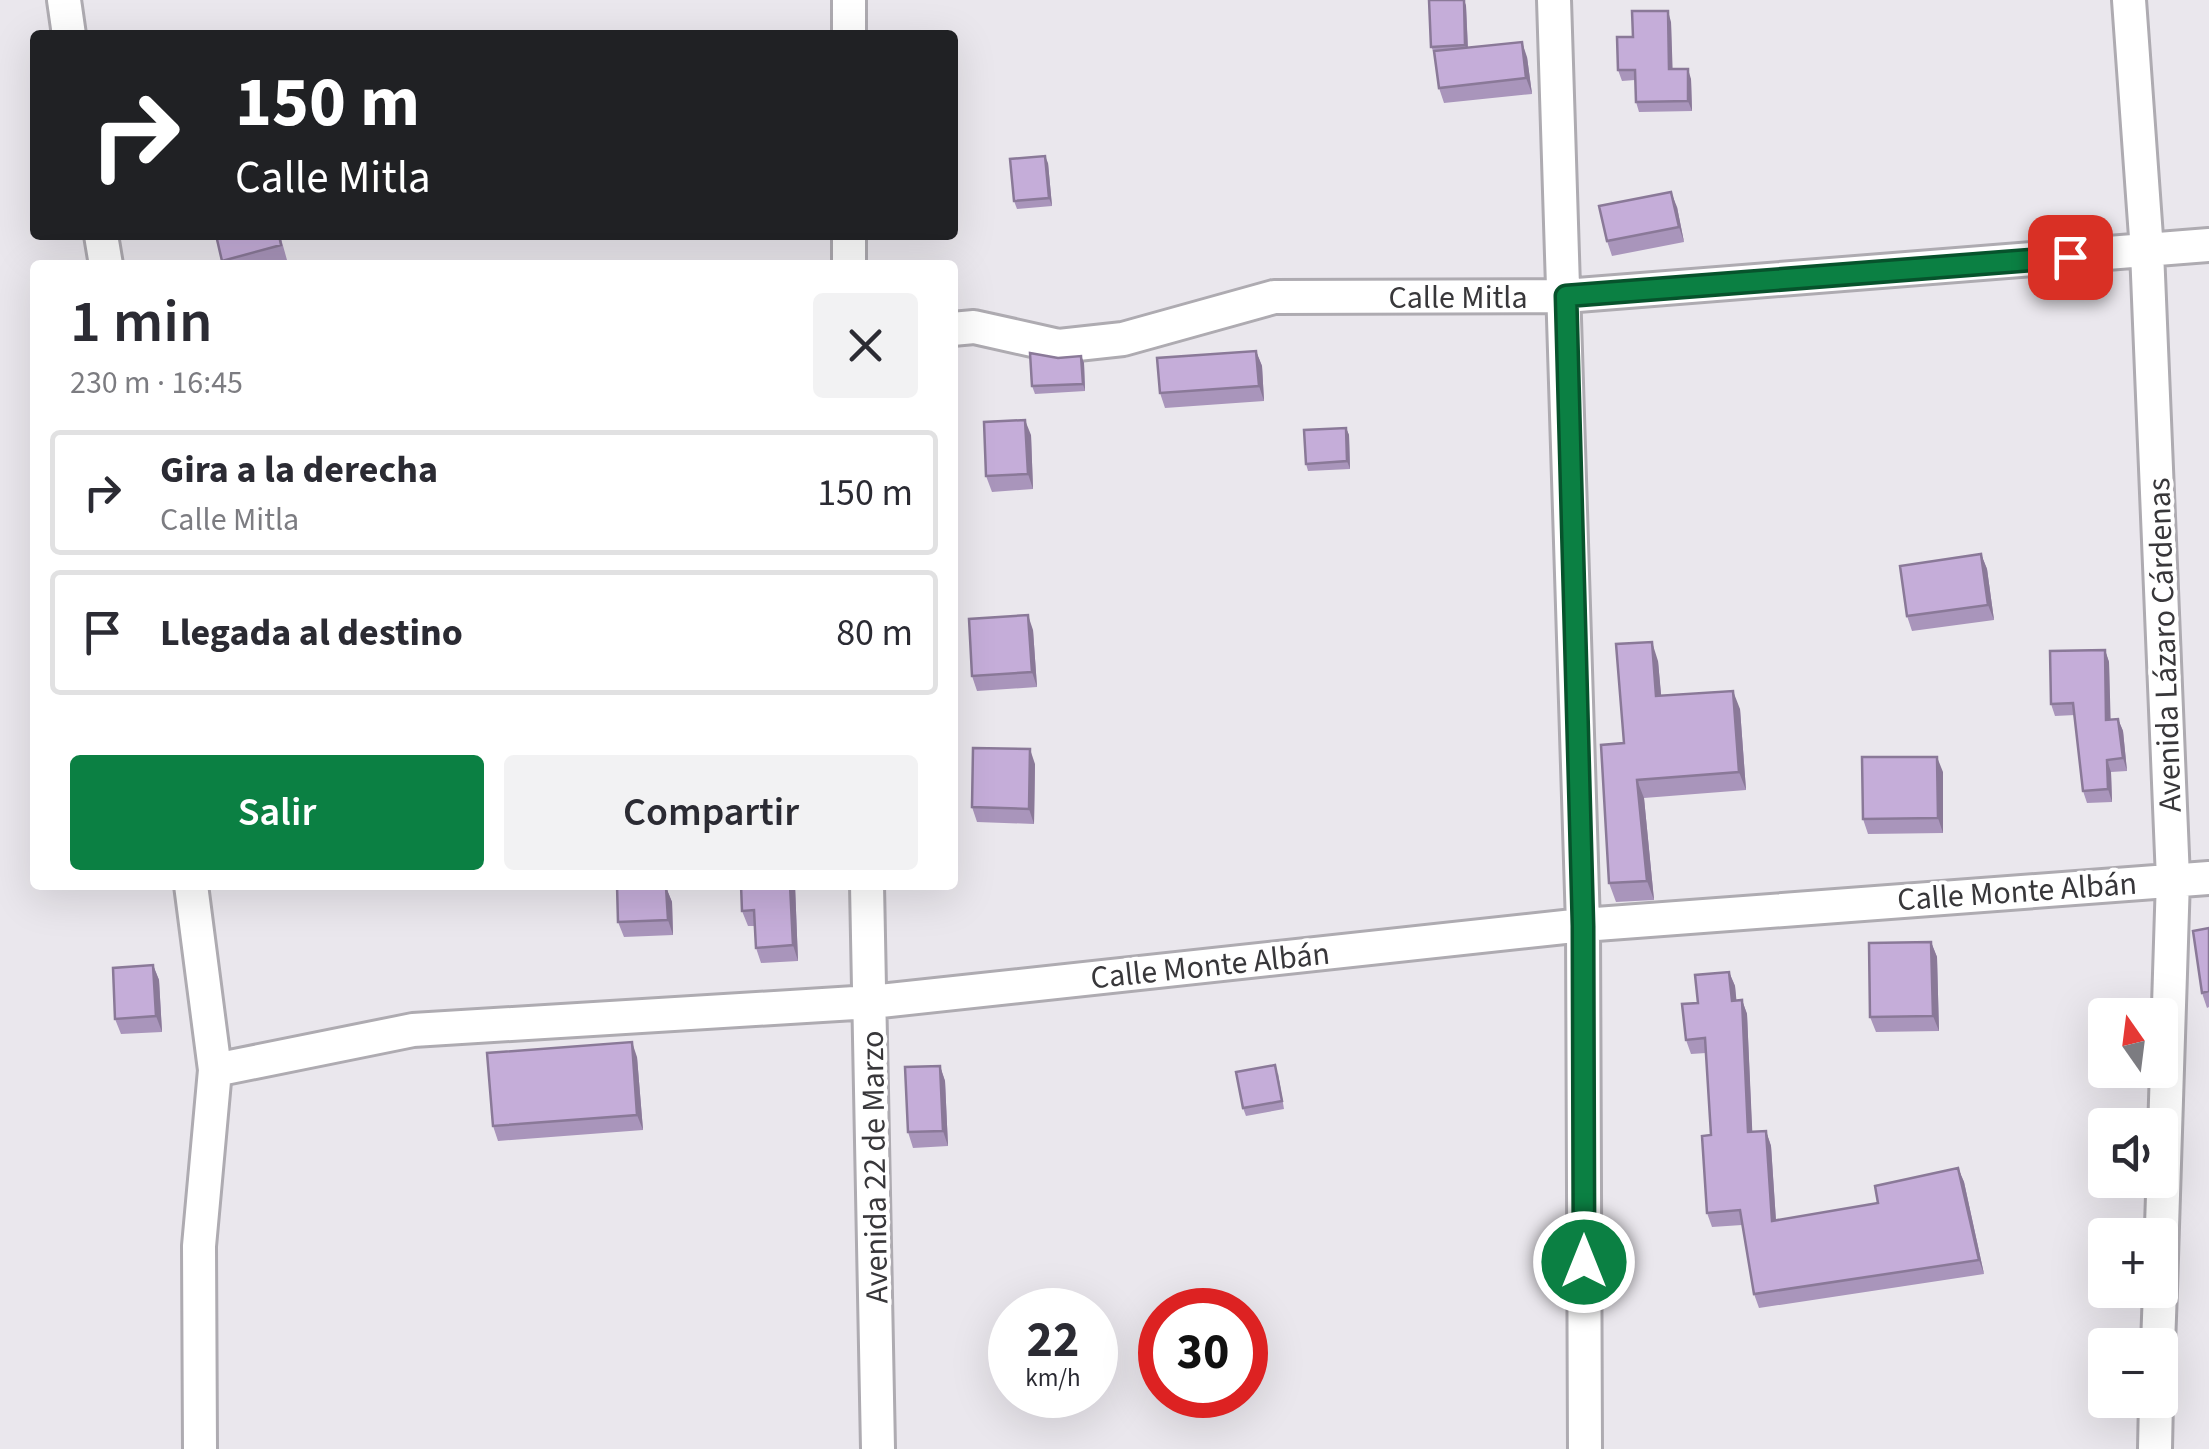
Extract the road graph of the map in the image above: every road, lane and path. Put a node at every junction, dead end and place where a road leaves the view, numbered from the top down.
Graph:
1 (64, 0) edge
2 (849, 0) edge
3 (1554, 0) edge
4 (2129, 0) edge
5 (68, 30) edge
6 (849, 30) edge
7 (2209, 245) edge
8 (2148, 250) junction
9 (1566, 296) junction
10 (958, 328) edge
11 (2209, 878) edge
12 (2173, 879) junction
13 (191, 890) edge
14 (867, 890) edge
15 (1583, 926) junction
16 (871, 1002) junction
17 (215, 1070) junction
18 (2162, 1218) edge
19 (2156, 1418) edge
20 (200, 1449) edge
21 (878, 1449) edge
22 (1585, 1449) edge
23 (2155, 1449) edge

1 - 5 street
2 - 6 street
3 - 9 street
4 - 8 street, Avenida Lázaro Cárdenas
7 - 8 street, Calle Mitla
8 - 9 street, Calle Mitla
8 - 12 street, Avenida Lázaro Cárdenas
9 - 10 street, Calle Mitla
9 - 15 street
11 - 12 street, Calle Monte Albán
12 - 15 street, Calle Monte Albán
12 - 18 street, Avenida Lázaro Cárdenas
13 - 17 street
14 - 16 street, Avenida 22 de Marzo
15 - 16 street, Calle Monte Albán
15 - 22 street
16 - 17 street, Calle Monte Albán
16 - 21 street, Avenida 22 de Marzo
17 - 20 street
19 - 23 street

